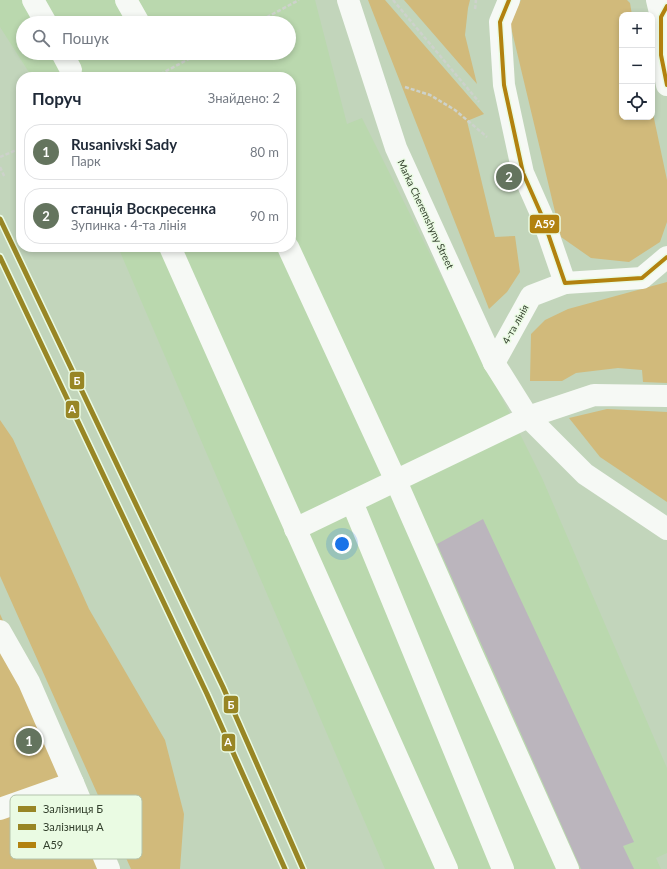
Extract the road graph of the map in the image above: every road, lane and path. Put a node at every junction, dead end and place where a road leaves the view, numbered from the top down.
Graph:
1 (33, 0) edge
2 (126, 0) edge
3 (299, 0) edge
4 (348, 0) edge
5 (393, 0) edge
6 (509, 0) edge
7 (662, 7) edge
8 (42, 16) edge
9 (135, 16) edge
10 (269, 16) edge
11 (187, 60) edge
12 (371, 71) junction
13 (164, 72) edge
14 (667, 85) edge
15 (483, 107) dead end
16 (488, 137) dead end
17 (16, 150) edge
18 (0, 157) edge
19 (0, 167) edge
20 (5, 178) dead end
21 (172, 252) edge
22 (290, 252) edge
23 (667, 257) edge
24 (565, 283) junction
25 (494, 362) junction
26 (667, 396) edge
27 (528, 417) junction
28 (396, 481) junction
29 (352, 502) junction
30 (667, 528) edge
31 (296, 529) junction
32 (0, 631) edge
33 (73, 783) junction
34 (39, 795) edge
35 (78, 795) edge
36 (10, 805) edge
37 (0, 809) edge
38 (105, 859) edge
39 (109, 869) edge
40 (447, 869) edge
41 (502, 869) edge
42 (568, 869) edge

1 - 8 street
2 - 9 street
3 - 10 path
4 - 12 street, Marka Cheremshyny Street
5 - 15 path
6 - 24 street
7 - 14 street
11 - 13 path
12 - 16 path
12 - 25 street, Marka Cheremshyny Street
17 - 18 path
19 - 20 path
21 - 31 street
22 - 28 street
23 - 24 street, 4-та лінія
24 - 25 street, 4-та лінія
25 - 27 street, Marka Cheremshyny Street
26 - 27 street
27 - 28 street
27 - 30 street, Marka Cheremshyny Street
28 - 29 street
28 - 42 street
29 - 31 street
29 - 41 street
31 - 40 street
32 - 33 street
33 - 34 street
33 - 35 street
36 - 37 street
38 - 39 street

